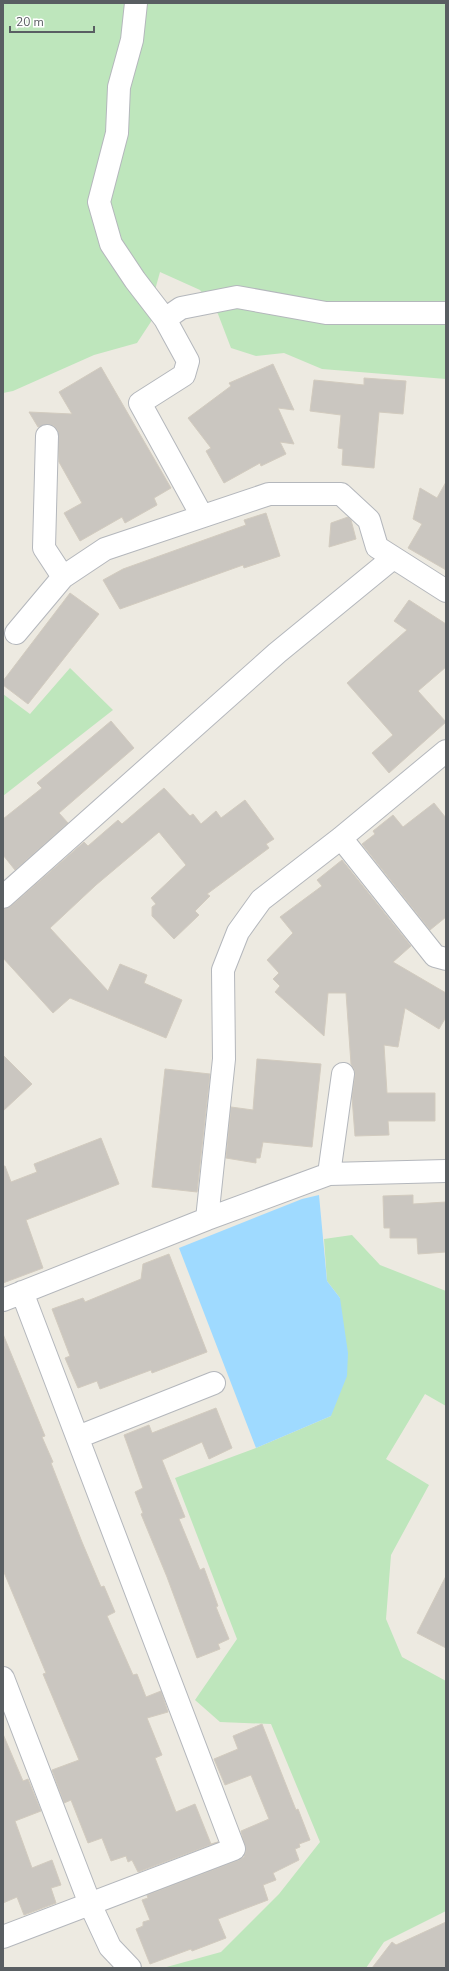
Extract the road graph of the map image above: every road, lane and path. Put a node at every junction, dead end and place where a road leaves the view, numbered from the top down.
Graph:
1 (136, 3) edge
2 (446, 313) edge
3 (165, 319) junction
4 (47, 436) dead end
5 (202, 516) junction
6 (392, 558) junction
7 (63, 578) junction
8 (446, 590) edge
9 (16, 633) dead end
10 (446, 750) edge
11 (341, 838) junction
12 (3, 897) edge
13 (446, 959) edge
14 (343, 1074) dead end
15 (446, 1171) edge
16 (328, 1174) junction
17 (207, 1219) junction
18 (13, 1296) edge
19 (214, 1383) dead end
20 (78, 1437) junction
21 (3, 1678) edge
22 (90, 1904) junction
23 (3, 1937) edge
24 (130, 1968) edge

1 - 3 street
2 - 3 street
3 - 5 street
4 - 7 street
5 - 6 street
5 - 7 street
6 - 8 street
6 - 12 street
7 - 9 street
10 - 11 street
11 - 13 street
11 - 17 street
14 - 16 street
15 - 16 street
16 - 17 street
17 - 18 street
18 - 20 street
19 - 20 street
20 - 22 street
21 - 22 street
22 - 23 street
22 - 24 street

